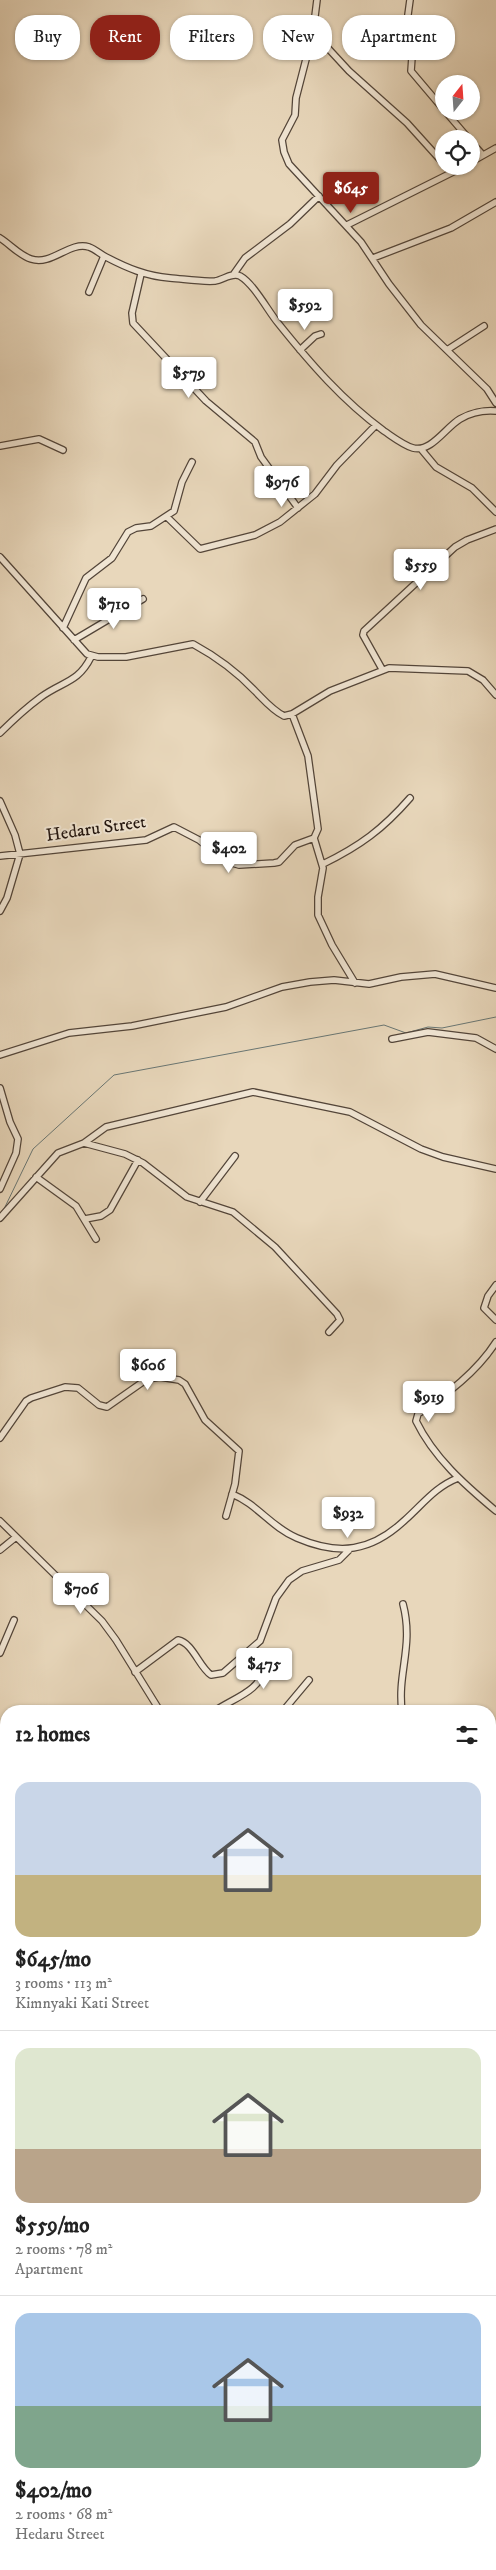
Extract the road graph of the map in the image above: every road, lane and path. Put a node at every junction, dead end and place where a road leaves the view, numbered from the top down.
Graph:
1 (317, 0) edge
2 (410, 0) edge
3 (315, 15) edge
4 (332, 53) edge
5 (306, 60) edge
6 (435, 100) edge
7 (452, 120) edge
8 (461, 130) edge
9 (496, 148) edge
10 (480, 152) edge
11 (435, 154) edge
12 (483, 155) junction
13 (480, 157) edge
14 (449, 175) edge
15 (319, 196) junction
16 (496, 202) edge
17 (347, 225) junction
18 (0, 238) edge
19 (104, 256) junction
20 (373, 258) junction
21 (140, 274) junction
22 (233, 275) junction
23 (89, 292) dead end
24 (484, 326) dead end
25 (321, 334) dead end
26 (300, 350) junction
27 (447, 350) junction
28 (496, 403) edge
29 (496, 411) edge
30 (376, 425) junction
31 (0, 446) edge
32 (421, 449) junction
33 (63, 450) dead end
34 (192, 462) dead end
35 (298, 508) junction
36 (496, 512) edge
37 (167, 517) junction
38 (496, 529) edge
39 (0, 557) edge
40 (144, 599) dead end
41 (63, 628) junction
42 (74, 640) junction
43 (91, 657) junction
44 (382, 669) junction
45 (496, 694) edge
46 (292, 714) junction
47 (0, 733) edge
48 (410, 798) dead end
49 (0, 801) edge
50 (314, 838) junction
51 (20, 854) junction
52 (0, 856) edge
53 (323, 864) junction
54 (0, 911) edge
55 (355, 983) junction
56 (496, 988) edge
57 (392, 1039) dead end
58 (496, 1049) edge
59 (0, 1055) edge
60 (0, 1088) edge
61 (84, 1143) junction
62 (235, 1156) dead end
63 (138, 1160) junction
64 (496, 1169) edge
65 (36, 1177) junction
66 (0, 1189) edge
67 (200, 1202) junction
68 (0, 1218) edge
69 (85, 1219) junction
70 (96, 1239) dead end
71 (496, 1285) edge
72 (496, 1320) edge
73 (328, 1332) dead end
74 (496, 1342) edge
75 (0, 1438) edge
76 (458, 1478) junction
77 (232, 1494) junction
78 (496, 1511) edge
79 (226, 1516) dead end
80 (0, 1521) edge
81 (16, 1537) junction
82 (0, 1550) edge
83 (348, 1550) junction
84 (403, 1604) dead end
85 (14, 1620) dead end
86 (249, 1652) junction
87 (0, 1653) edge
88 (135, 1672) junction
89 (309, 1680) dead end
90 (156, 1705) edge
91 (223, 1705) edge
92 (288, 1705) edge
93 (402, 1705) edge

1 - 3 street
2 - 6 street
4 - 11 street
5 - 15 street
7 - 8 street
9 - 12 street
10 - 12 street
12 - 13 street
14 - 17 street
15 - 17 street
15 - 22 street
16 - 20 street
17 - 20 street
18 - 19 street
19 - 21 street
19 - 23 street
20 - 27 street
21 - 22 street
21 - 35 street
22 - 26 street
24 - 27 street
25 - 26 street
26 - 30 street
27 - 28 street
29 - 32 street
30 - 32 street
30 - 35 street
31 - 33 street
32 - 36 street
34 - 37 street
35 - 37 street
37 - 41 street
38 - 44 street
39 - 41 street
40 - 42 street
41 - 42 street
42 - 43 street
43 - 46 street
43 - 47 street
44 - 45 street
44 - 46 street
46 - 50 street
48 - 53 street
49 - 51 street
50 - 51 street, Hedaru Street
50 - 53 street
51 - 52 street, Hedaru Street
51 - 54 street
53 - 55 street
55 - 56 street
55 - 59 street
57 - 58 street
60 - 66 street
61 - 63 street
61 - 64 street
61 - 65 street
62 - 67 street
63 - 67 street
63 - 69 street
65 - 68 street
65 - 69 street
67 - 73 street
69 - 70 street
71 - 72 street
74 - 76 street
75 - 77 street
76 - 78 street
76 - 83 street
77 - 79 street
77 - 83 street
80 - 81 street
81 - 82 street
81 - 88 street
83 - 86 street
84 - 93 street
85 - 87 street
86 - 88 street
86 - 91 street
88 - 90 street
89 - 92 street

